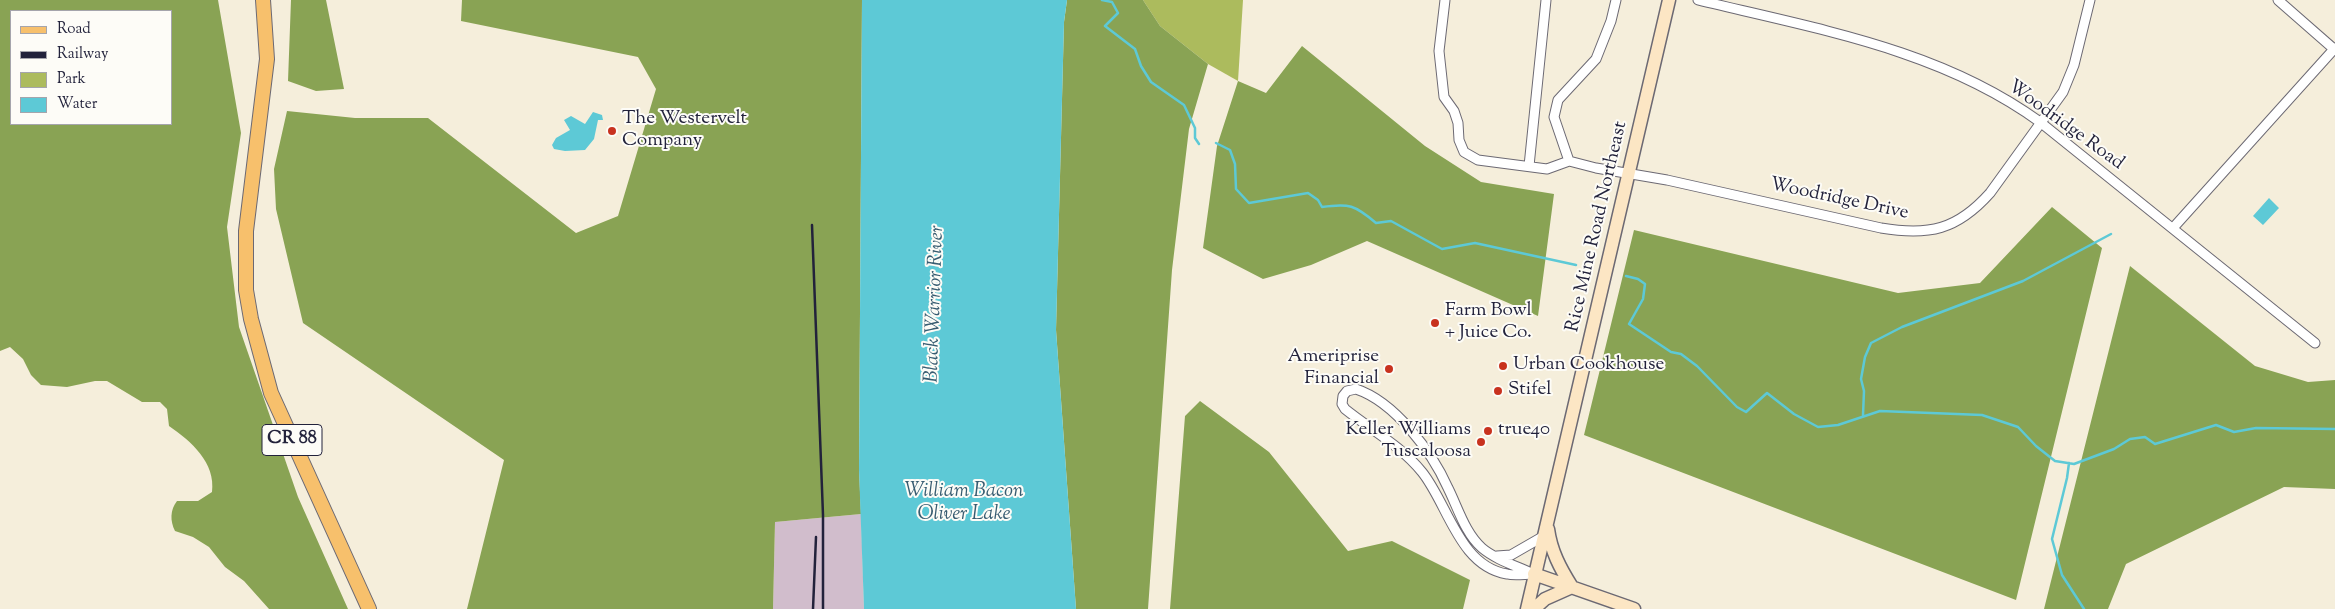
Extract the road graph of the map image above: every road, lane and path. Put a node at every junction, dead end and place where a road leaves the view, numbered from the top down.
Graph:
1 (263, 0) edge
2 (1445, 0) edge
3 (1546, 0) edge
4 (1616, 0) edge
5 (1669, 0) edge
6 (1698, 0) edge
7 (2090, 0) edge
8 (2278, 0) edge
9 (2335, 48) edge
10 (2040, 122) junction
11 (1569, 161) junction
12 (1529, 166) junction
13 (1630, 172) junction
14 (2173, 228) junction
15 (2316, 343) dead end
16 (1545, 530) junction
17 (1494, 556) junction
18 (1534, 574) junction
19 (1572, 587) junction
20 (369, 609) edge
21 (1527, 609) edge
22 (1534, 609) edge
23 (1634, 609) edge

1 - 20 main road, CR 88
2 - 12 street
3 - 12 street
4 - 11 street
5 - 13 main road, Rice Mine Road Northeast
6 - 10 street, Woodridge Road
7 - 10 street, Woodridge Drive
8 - 9 street
9 - 14 street
10 - 13 street, Woodridge Drive
10 - 14 street, Woodridge Road
11 - 12 street
11 - 13 street, Woodridge Drive
13 - 16 main road, Rice Mine Road Northeast
14 - 15 street, Woodridge Road
16 - 17 street
16 - 18 main road, Rice Mine Road Northeast
16 - 19 main road
17 - 18 street
17 - 18 street
18 - 19 main road
18 - 21 main road, Rice Mine Road Northeast
19 - 22 main road
19 - 23 main road

